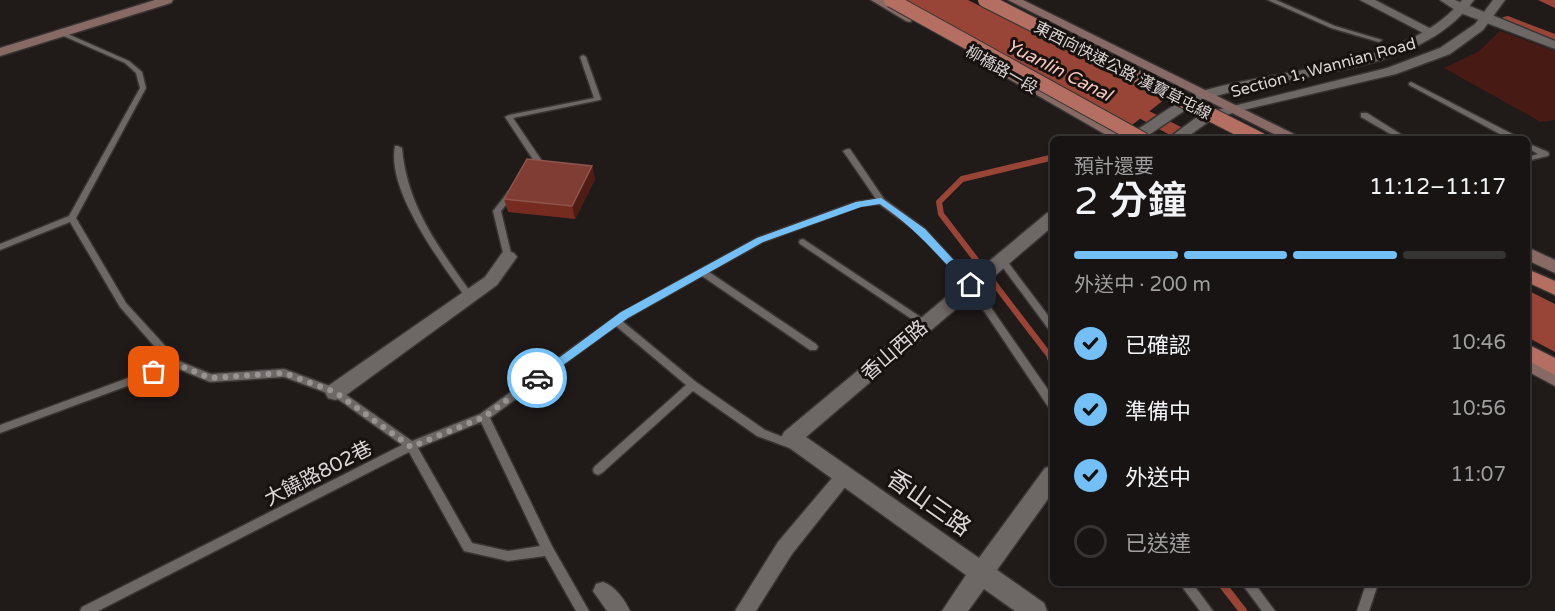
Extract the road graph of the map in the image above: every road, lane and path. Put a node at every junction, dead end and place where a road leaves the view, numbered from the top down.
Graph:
1 (167, 0) edge
2 (877, 0) edge
3 (891, 0) edge
4 (985, 0) edge
5 (1014, 0) edge
6 (1271, 0) edge
7 (1366, 0) edge
8 (1446, 0) edge
9 (1499, 0) edge
10 (144, 4) edge
11 (1465, 4) edge
12 (1488, 16) junction
13 (61, 33) junction
14 (1433, 33) junction
15 (1378, 40) dead end
16 (1555, 45) edge
17 (0, 52) edge
18 (583, 57) dead end
19 (1411, 84) dead end
20 (1208, 94) junction
21 (1235, 108) junction
22 (1364, 115) dead end
23 (1119, 136) edge
24 (1141, 136) edge
25 (1144, 136) edge
26 (1179, 136) edge
27 (1253, 136) edge
28 (1291, 136) edge
29 (1400, 136) edge
30 (1509, 136) edge
31 (1530, 146) edge
32 (398, 148) dead end
33 (848, 151) dead end
34 (1545, 154) junction
35 (1530, 158) edge
36 (1555, 159) edge
37 (525, 177) edge
38 (518, 186) edge
39 (881, 201) junction
40 (72, 218) junction
41 (1050, 219) edge
42 (803, 242) dead end
43 (0, 247) edge
44 (1530, 254) edge
45 (507, 257) joint
46 (1001, 259) junction
47 (1555, 267) edge
48 (703, 272) junction
49 (1530, 276) edge
50 (971, 285) junction
51 (1555, 289) edge
52 (469, 297) junction
53 (616, 321) junction
54 (925, 324) junction
55 (1050, 325) edge
56 (813, 347) dead end
57 (1530, 353) edge
58 (176, 364) junction
59 (1530, 364) edge
60 (1555, 367) edge
61 (1555, 378) edge
62 (693, 385) junction
63 (335, 392) junction
64 (1050, 401) edge
65 (484, 417) junction
66 (0, 429) edge
67 (792, 438) joint
68 (411, 447) junction
69 (812, 452) junction
70 (598, 470) dead end
71 (844, 476) junction
72 (1050, 480) edge
73 (548, 550) junction
74 (981, 573) junction
75 (1188, 586) edge
76 (1250, 586) edge
77 (1371, 586) edge
78 (603, 591) dead end
79 (86, 611) edge
80 (583, 611) edge
81 (620, 611) edge
82 (745, 611) edge
83 (954, 611) edge
84 (1035, 611) edge
85 (1207, 611) edge
86 (1269, 611) edge
87 (1363, 611) edge

1 - 10 main road
2 - 23 main road, 柳橋路一段
3 - 24 highway, bridge
4 - 27 highway, 東西向快速公路 漢寶草屯線, bridge
5 - 20 main road
6 - 15 lane
7 - 14 street
8 - 11 street
9 - 12 street, Section 1, Wannian Road
10 - 13 main road
11 - 12 street
11 - 14 street, Section 1, Wannian Road
12 - 16 street
12 - 21 street, Section 1, Wannian Road
13 - 17 main road
13 - 40 lane
14 - 20 street, Section 1, Wannian Road
18 - 37 lane
19 - 30 lane
20 - 21 main road
20 - 25 street, Section 1, Wannian Road
21 - 26 street, Section 1, Wannian Road
21 - 28 main road
22 - 29 lane
31 - 34 lane
32 - 52 lane
33 - 39 lane
34 - 35 lane
34 - 36 lane
38 - 45 lane
39 - 48 lane, 大饒路802巷
39 - 50 lane
40 - 43 lane
40 - 58 lane
41 - 46 street, 香山西路
42 - 54 lane
44 - 47 main road
45 - 52 street
46 - 50 street, 香山西路
46 - 55 lane
48 - 53 lane, 大饒路802巷
48 - 56 lane
49 - 51 highway
50 - 54 street, 香山西路
50 - 64 lane
52 - 63 street
53 - 62 lane
53 - 65 lane, 大饒路802巷
54 - 67 street, 香山西路
57 - 60 highway
58 - 63 lane
58 - 66 lane
59 - 61 main road
62 - 69 lane
62 - 70 lane
63 - 68 lane
65 - 68 lane, 大饒路802巷
65 - 73 lane
67 - 69 street, 香山三路
68 - 73 lane
68 - 79 lane, 大饒路802巷
69 - 71 street, 香山三路
71 - 74 street, 香山三路
71 - 82 street
72 - 74 street
73 - 80 lane
74 - 83 street
74 - 84 street, 香山三路
75 - 85 lane
76 - 86 lane
77 - 87 lane
78 - 81 street

